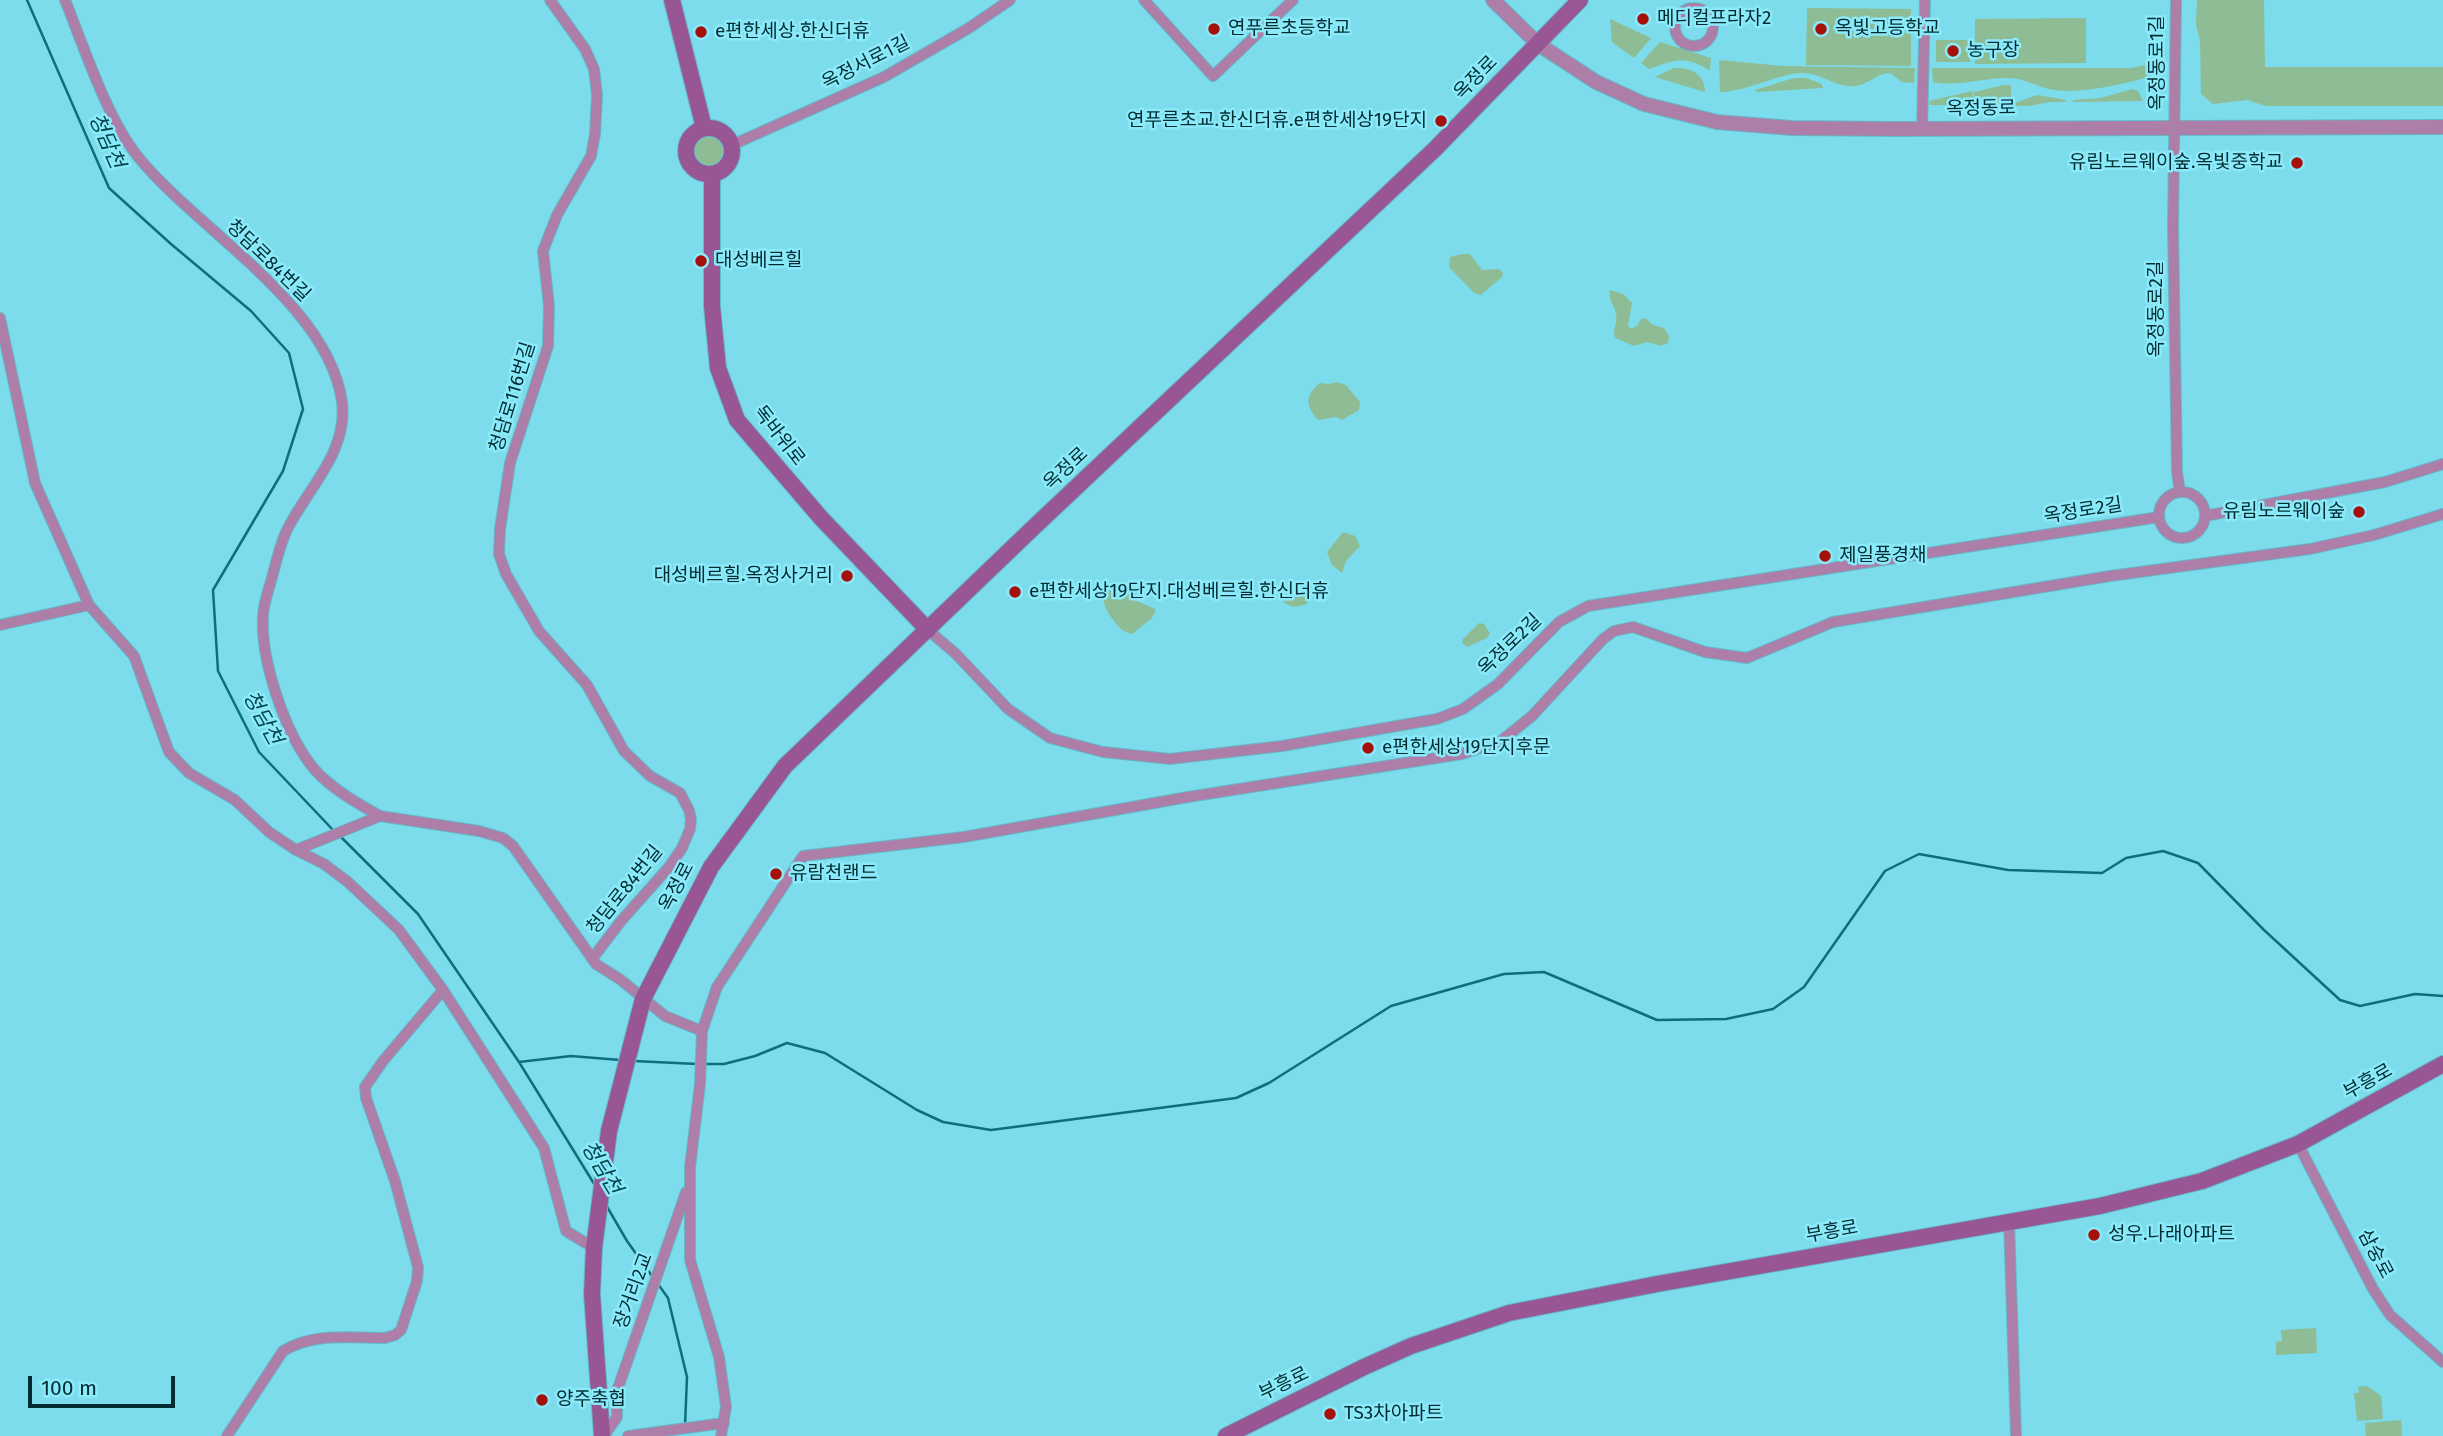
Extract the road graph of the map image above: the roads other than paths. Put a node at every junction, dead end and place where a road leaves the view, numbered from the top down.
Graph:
1 (65, 0) edge
2 (550, 0) edge
3 (672, 0) edge
4 (1010, 0) edge
5 (1144, 0) edge
6 (1293, 0) edge
7 (1493, 0) edge
8 (1580, 0) edge
9 (1693, 0) edge
10 (1708, 0) edge
11 (1925, 0) edge
12 (2176, 0) edge
13 (1681, 13) junction
14 (1713, 23) junction
15 (1538, 44) junction
16 (2176, 126) junction
17 (2443, 127) edge
18 (704, 128) junction
19 (1922, 128) junction
20 (732, 145) junction
21 (712, 175) junction
22 (0, 318) edge
23 (2443, 464) edge
24 (2180, 492) junction
25 (2443, 514) edge
26 (2205, 516) junction
27 (2158, 517) junction
28 (499, 536) joint
29 (89, 605) junction
30 (0, 625) edge
31 (929, 630) junction
32 (375, 818) junction
33 (296, 850) junction
34 (592, 959) junction
35 (443, 990) junction
36 (641, 1005) junction
37 (702, 1036) junction
38 (2443, 1064) edge
39 (2298, 1144) junction
40 (690, 1181) junction
41 (2009, 1222) junction
42 (595, 1242) junction
43 (2443, 1362) edge
44 (718, 1424) junction
45 (227, 1436) edge
46 (603, 1436) edge
47 (628, 1436) edge
48 (721, 1436) edge
49 (1226, 1436) edge
50 (2016, 1436) edge

1 - 32 street, 청담로84번길
2 - 28 street, 청담로116번길
3 - 18 main road
4 - 20 street, 옥정서로1길
5 - 6 street
7 - 15 street, 옥정동로
8 - 15 main road, 옥정로
9 - 13 street
10 - 14 street
11 - 19 street
12 - 16 street, 옥정동로1길
13 - 14 street
13 - 14 street
15 - 19 street, 옥정동로
15 - 31 main road, 옥정로
16 - 17 street, 옥정동로
16 - 19 street, 옥정동로
16 - 24 street, 옥정동로2길
18 - 20 main road
18 - 21 main road
20 - 21 main road
21 - 31 main road, 독바위로
22 - 29 street
23 - 26 street
24 - 26 street
24 - 27 street
25 - 37 street
26 - 27 street
27 - 31 street, 옥정로2길
28 - 34 street, 청담로84번길
29 - 30 street
29 - 33 street
31 - 36 main road, 옥정로
32 - 33 street
32 - 34 street, 청담로84번길
33 - 35 street
34 - 36 street, 청담로84번길
35 - 42 street
35 - 45 street
36 - 37 street, 청담로84번길
36 - 42 main road, 옥정로
37 - 40 street
38 - 39 main road, 부흥로
39 - 41 main road, 부흥로
39 - 43 street, 삼숭로
40 - 44 street
40 - 46 street, 장거리2교
41 - 49 main road, 부흥로
41 - 50 street
42 - 46 main road
44 - 47 street
44 - 48 street

